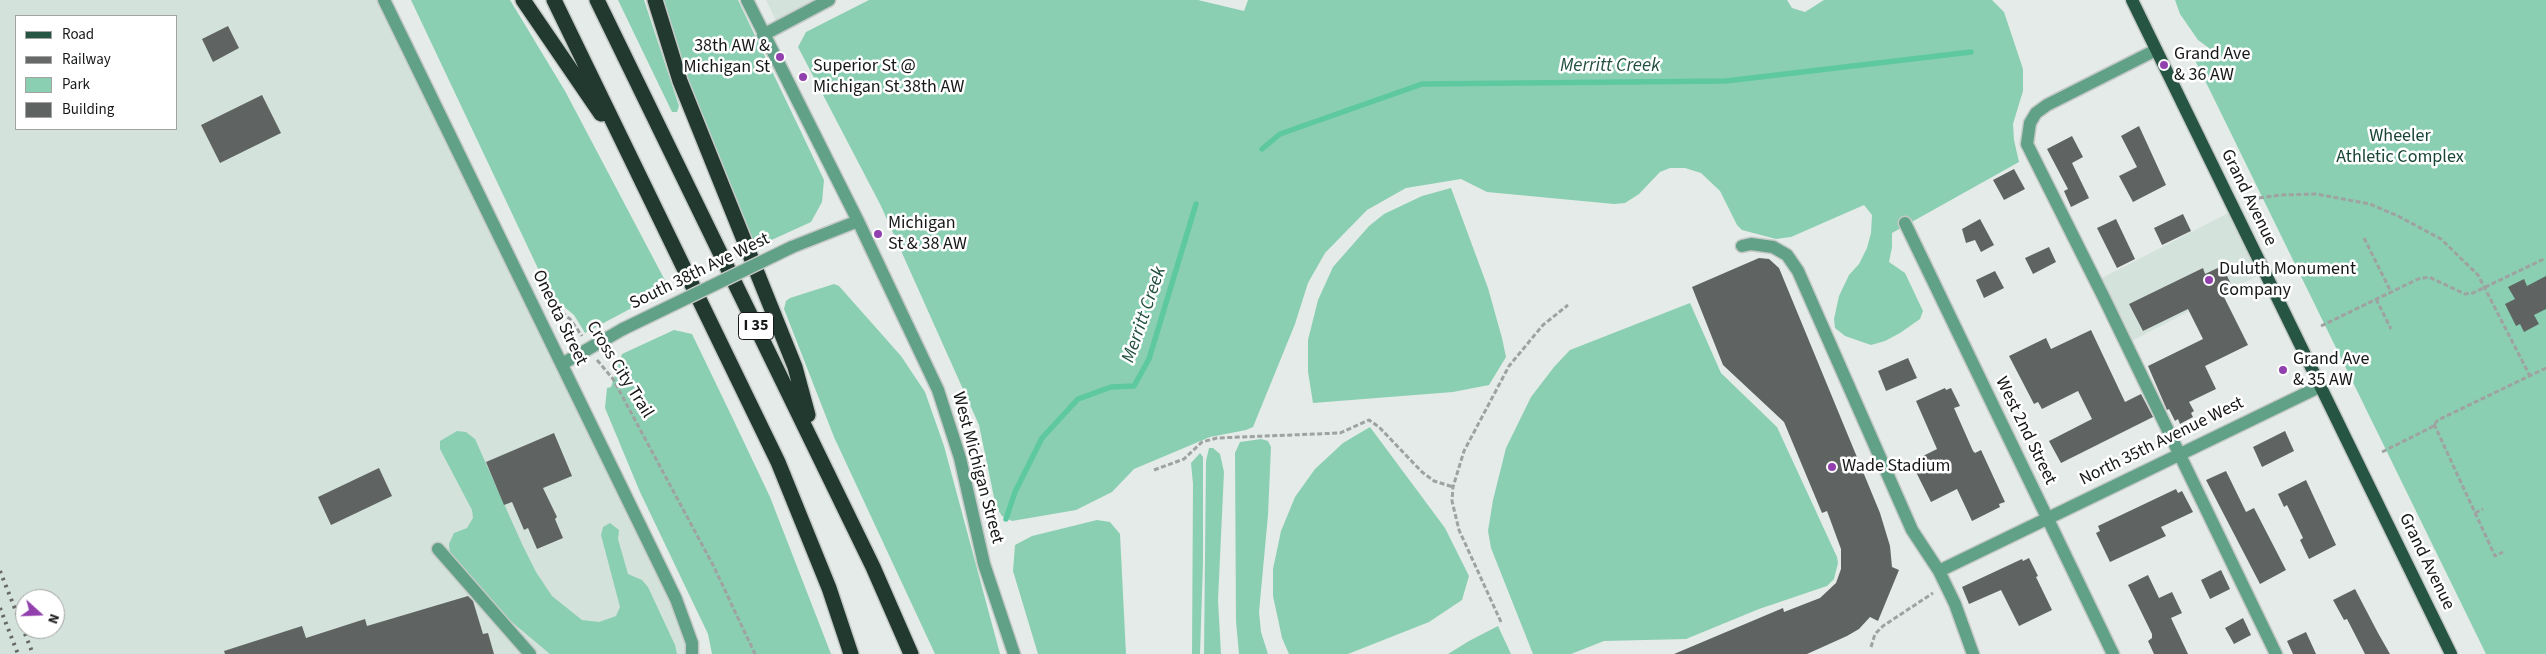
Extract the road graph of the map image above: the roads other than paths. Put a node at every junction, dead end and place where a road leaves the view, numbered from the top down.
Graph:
1 (384, 0) edge
2 (523, 0) edge
3 (554, 0) edge
4 (597, 0) edge
5 (655, 0) edge
6 (747, 0) edge
7 (2132, 0) edge
8 (822, 2) edge
9 (763, 36) junction
10 (2156, 50) junction
11 (630, 157) junction
12 (858, 221) junction
13 (1905, 223) dead end
14 (1742, 246) dead end
15 (562, 364) junction
16 (2321, 386) junction
17 (817, 451) junction
18 (2180, 454) junction
19 (2047, 517) junction
20 (438, 549) dead end
21 (1939, 571) junction
22 (530, 654) edge
23 (692, 654) edge
24 (851, 654) edge
25 (911, 654) edge
26 (1014, 654) edge
27 (1973, 654) edge
28 (2112, 654) edge
29 (2276, 654) edge
30 (2451, 654) edge

1 - 15 street, Oneota Street
2 - 11 highway
3 - 11 highway, I 35
4 - 17 highway, I 35
5 - 17 highway
6 - 9 street, West Michigan Street
7 - 10 main road, Grand Avenue
8 - 9 street
9 - 12 street, West Michigan Street
10 - 16 main road, Grand Avenue
10 - 18 street
11 - 24 highway, I 35
12 - 15 street, South 38th Ave West, bridge
12 - 26 street, West Michigan Street
13 - 19 street, West 2nd Street
14 - 21 street
15 - 23 street, Oneota Street
16 - 18 street, North 35th Avenue West
16 - 30 main road, Grand Avenue
17 - 25 highway, I 35
18 - 19 street, North 35th Avenue West
18 - 29 street
19 - 21 street, North 35th Avenue West
19 - 28 street, West 2nd Street
20 - 22 street
21 - 27 street

